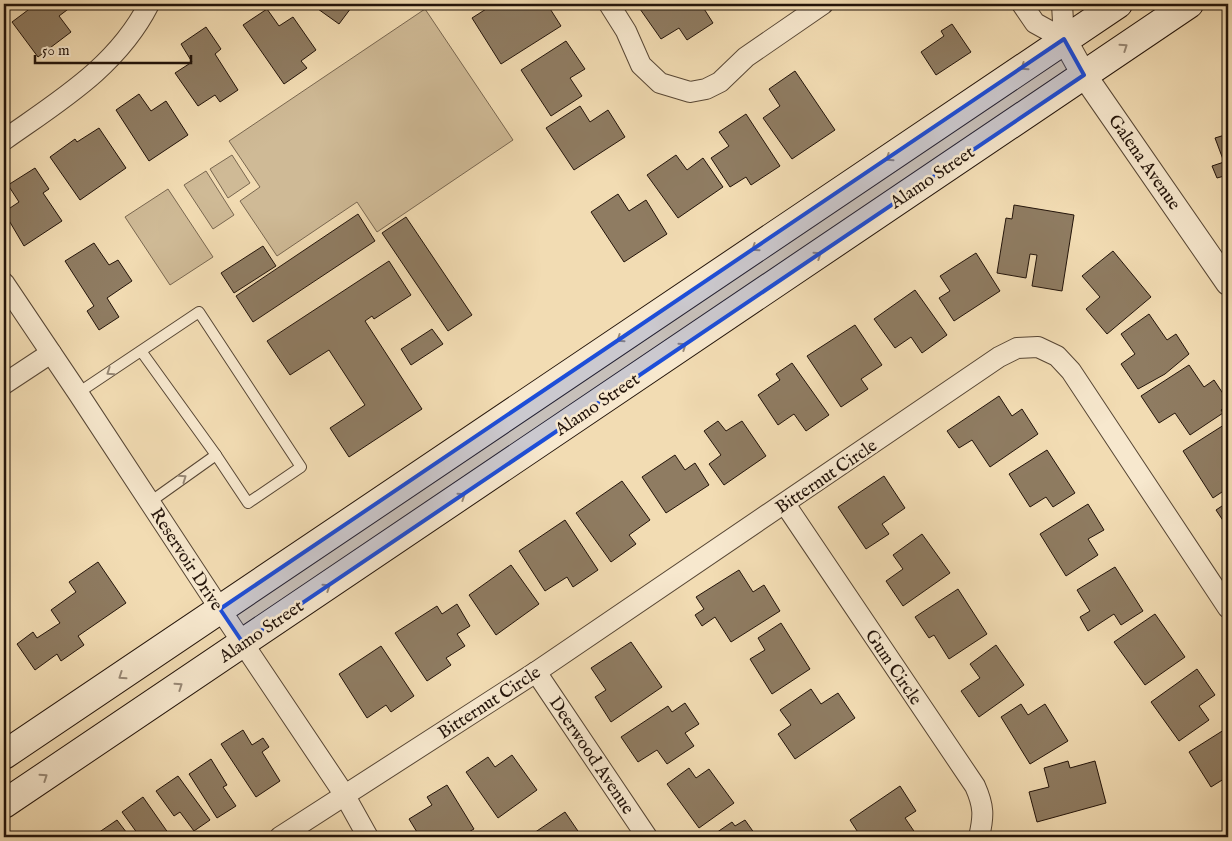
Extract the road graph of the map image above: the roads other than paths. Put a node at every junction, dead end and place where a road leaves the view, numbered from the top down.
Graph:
1 (148, 4) edge
2 (609, 4) edge
3 (822, 4) edge
4 (1022, 4) edge
5 (1062, 4) edge
6 (1118, 4) edge
7 (1189, 4) edge
8 (1064, 40) junction
9 (1084, 75) junction
10 (4, 140) edge
11 (4, 283) edge
12 (1228, 283) edge
13 (142, 350) junction
14 (51, 353) junction
15 (4, 384) edge
16 (78, 393) junction
17 (216, 455) junction
18 (150, 502) junction
19 (785, 504) junction
20 (1228, 608) edge
21 (220, 609) junction
22 (243, 643) junction
23 (536, 672) junction
24 (4, 755) edge
25 (344, 794) junction
26 (4, 804) edge
27 (280, 837) edge
28 (368, 837) edge
29 (648, 837) edge
30 (979, 837) edge

1 - 10 street
2 - 3 street
4 - 8 street, Galena Avenue
5 - 8 street, Galena Avenue
6 - 8 main road
9 -> 7 main road, Alamo Street
8 - 9 street, Galena Avenue
8 -> 21 main road
9 - 12 street, Galena Avenue
22 -> 9 main road, Alamo Street
11 - 14 street, Reservoir Drive
13 -> 16 lane
13 - 17 lane
13 - 17 lane
14 - 15 street
14 - 16 street, Reservoir Drive
16 - 18 street, Reservoir Drive
18 -> 17 lane
18 - 21 street, Reservoir Drive
19 - 20 street, Bitternut Circle
19 - 23 street, Bitternut Circle
19 - 30 street, Gum Circle
21 - 22 street, Reservoir Drive
21 -> 24 main road
22 - 25 street, Reservoir Drive
26 -> 22 main road, Alamo Street
23 - 25 street, Bitternut Circle
23 - 29 street, Deerwood Avenue
25 - 27 street, Bitternut Circle
25 - 28 street, Reservoir Drive

